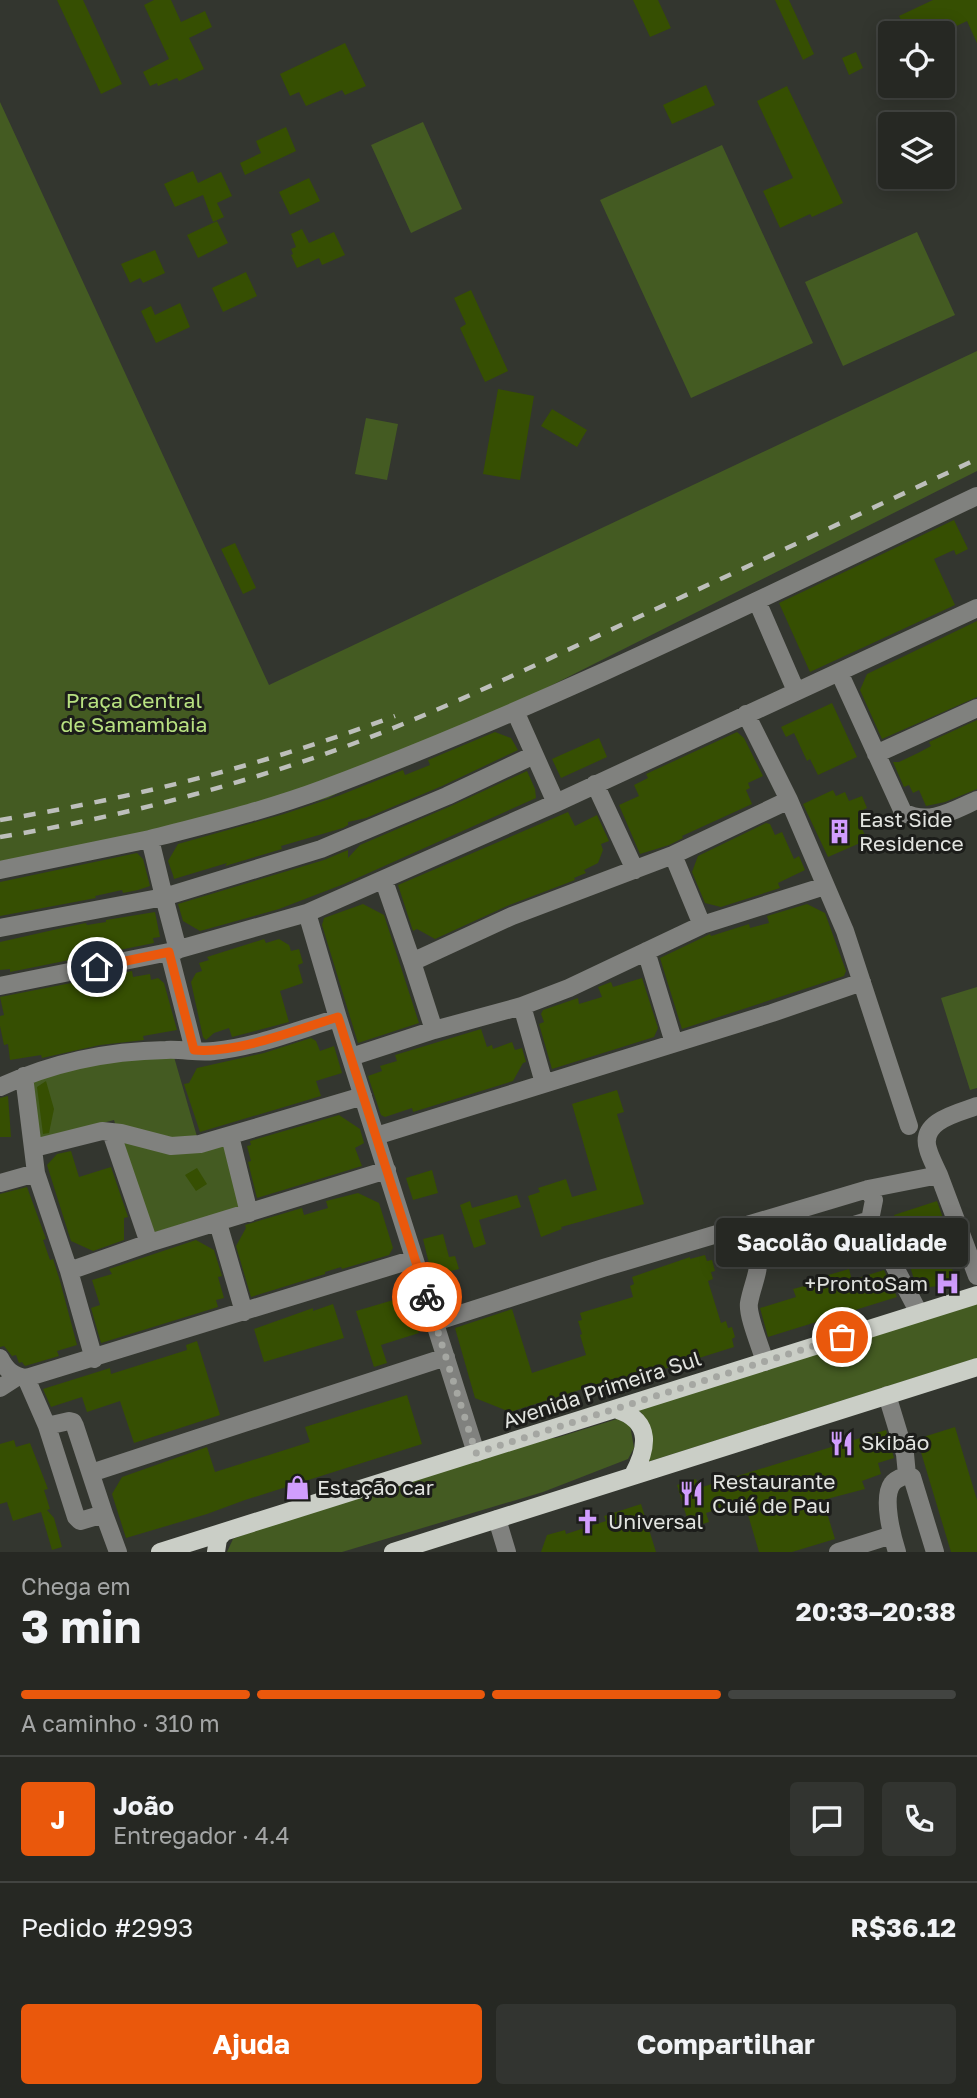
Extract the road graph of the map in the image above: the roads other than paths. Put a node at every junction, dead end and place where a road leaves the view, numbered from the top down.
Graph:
1 (977, 496) edge
2 (757, 601) junction
3 (977, 608) edge
4 (839, 672) junction
5 (796, 691) junction
6 (977, 708) edge
7 (515, 710) junction
8 (746, 714) junction
9 (876, 754) junction
10 (534, 755) junction
11 (595, 784) junction
12 (789, 800) junction
13 (977, 800) edge
14 (556, 803) junction
15 (150, 839) junction
16 (673, 855) junction
17 (0, 870) edge
18 (635, 870) junction
19 (384, 881) junction
20 (825, 886) junction
21 (164, 897) junction
22 (307, 913) junction
23 (702, 925) junction
24 (0, 928) edge
25 (174, 951) junction
26 (646, 951) junction
27 (412, 962) junction
28 (862, 982) junction
29 (0, 986) edge
30 (522, 1006) junction
31 (338, 1017) junction
32 (434, 1030) junction
33 (674, 1043) junction
34 (194, 1050) junction
35 (351, 1057) junction
36 (24, 1076) junction
37 (1, 1081) edge
38 (544, 1083) junction
39 (363, 1096) junction
40 (977, 1106) edge
41 (909, 1126) dead end
42 (111, 1132) junction
43 (230, 1136) junction
44 (376, 1136) junction
45 (34, 1148) junction
46 (387, 1170) junction
47 (36, 1173) junction
48 (939, 1175) junction
49 (0, 1183) edge
50 (868, 1189) junction
51 (249, 1213) junction
52 (870, 1220) junction
53 (218, 1223) junction
54 (743, 1227) junction
55 (149, 1243) junction
56 (758, 1254) junction
57 (414, 1259) junction
58 (69, 1271) junction
59 (977, 1276) edge
60 (977, 1296) edge
61 (244, 1312) junction
62 (919, 1313) junction
63 (435, 1322) junction
64 (446, 1357) junction
65 (0, 1358) edge
66 (94, 1359) junction
67 (765, 1362) junction
68 (977, 1367) edge
69 (22, 1377) junction
70 (0, 1388) edge
71 (887, 1395) junction
72 (618, 1410) junction
73 (47, 1426) junction
74 (476, 1453) junction
75 (91, 1473) junction
76 (633, 1475) junction
77 (907, 1475) junction
78 (104, 1514) junction
79 (497, 1519) junction
80 (223, 1532) junction
81 (894, 1544) edge
82 (118, 1552) edge
83 (159, 1552) edge
84 (216, 1552) edge
85 (393, 1552) edge
86 (507, 1552) edge
87 (838, 1552) edge
88 (935, 1552) edge

1 - 2 street
2 - 5 street
2 - 7 street
3 - 4 street
4 - 5 street
4 - 9 street
5 - 8 street
6 - 9 street
7 - 10 street
7 - 15 street
8 - 11 street
8 - 12 street
9 - 13 street
10 - 14 street
10 - 21 street
11 - 14 street
11 - 18 street
12 - 16 street
12 - 20 street
14 - 19 street
15 - 17 street
15 - 21 street
16 - 18 street
16 - 23 street
18 - 27 street
19 - 22 street
19 - 27 street
20 - 23 street
20 - 28 street
21 - 24 street
21 - 25 street
22 - 25 street
22 - 31 street
23 - 26 street
25 - 29 street
25 - 34 street
26 - 30 street
26 - 33 street
27 - 32 street
28 - 33 street
28 - 41 street
30 - 32 street
30 - 38 street
31 - 34 street
31 - 35 street
32 - 35 street
33 - 38 street
34 - 36 street
35 - 39 street
36 - 37 street
36 - 45 street
38 - 44 street
39 - 43 street
39 - 44 street
40 - 48 street
42 - 43 street
42 - 45 street
42 - 55 street
43 - 51 street
44 - 46 street
45 - 47 street
46 - 51 street
46 - 57 street
47 - 49 street
47 - 58 street
48 - 50 street
48 - 59 street
50 - 52 street
50 - 54 street
51 - 53 street
52 - 56 street
52 - 62 street
53 - 55 street
53 - 61 street
54 - 56 street
54 - 63 street
55 - 58 street
56 - 67 street
57 - 61 street
57 - 63 street
58 - 66 street
60 - 62 main road, Avenida Primeira Sul
61 - 66 street
62 - 67 main road, Avenida Primeira Sul
63 - 64 street
64 - 74 street
64 - 75 street
65 - 69 street
66 - 69 street
67 - 72 main road, Avenida Primeira Sul
68 - 71 main road
69 - 70 street
69 - 73 street
71 - 76 main road
71 - 77 street
72 - 74 main road, Avenida Primeira Sul
72 - 76 main road
73 - 75 street
73 - 78 street
74 - 80 main road, Avenida Primeira Sul
75 - 78 street
76 - 79 main road
77 - 81 street
77 - 88 street
78 - 82 street
79 - 85 main road
79 - 86 street
80 - 83 main road, Avenida Primeira Sul
80 - 84 main road
81 - 87 street

